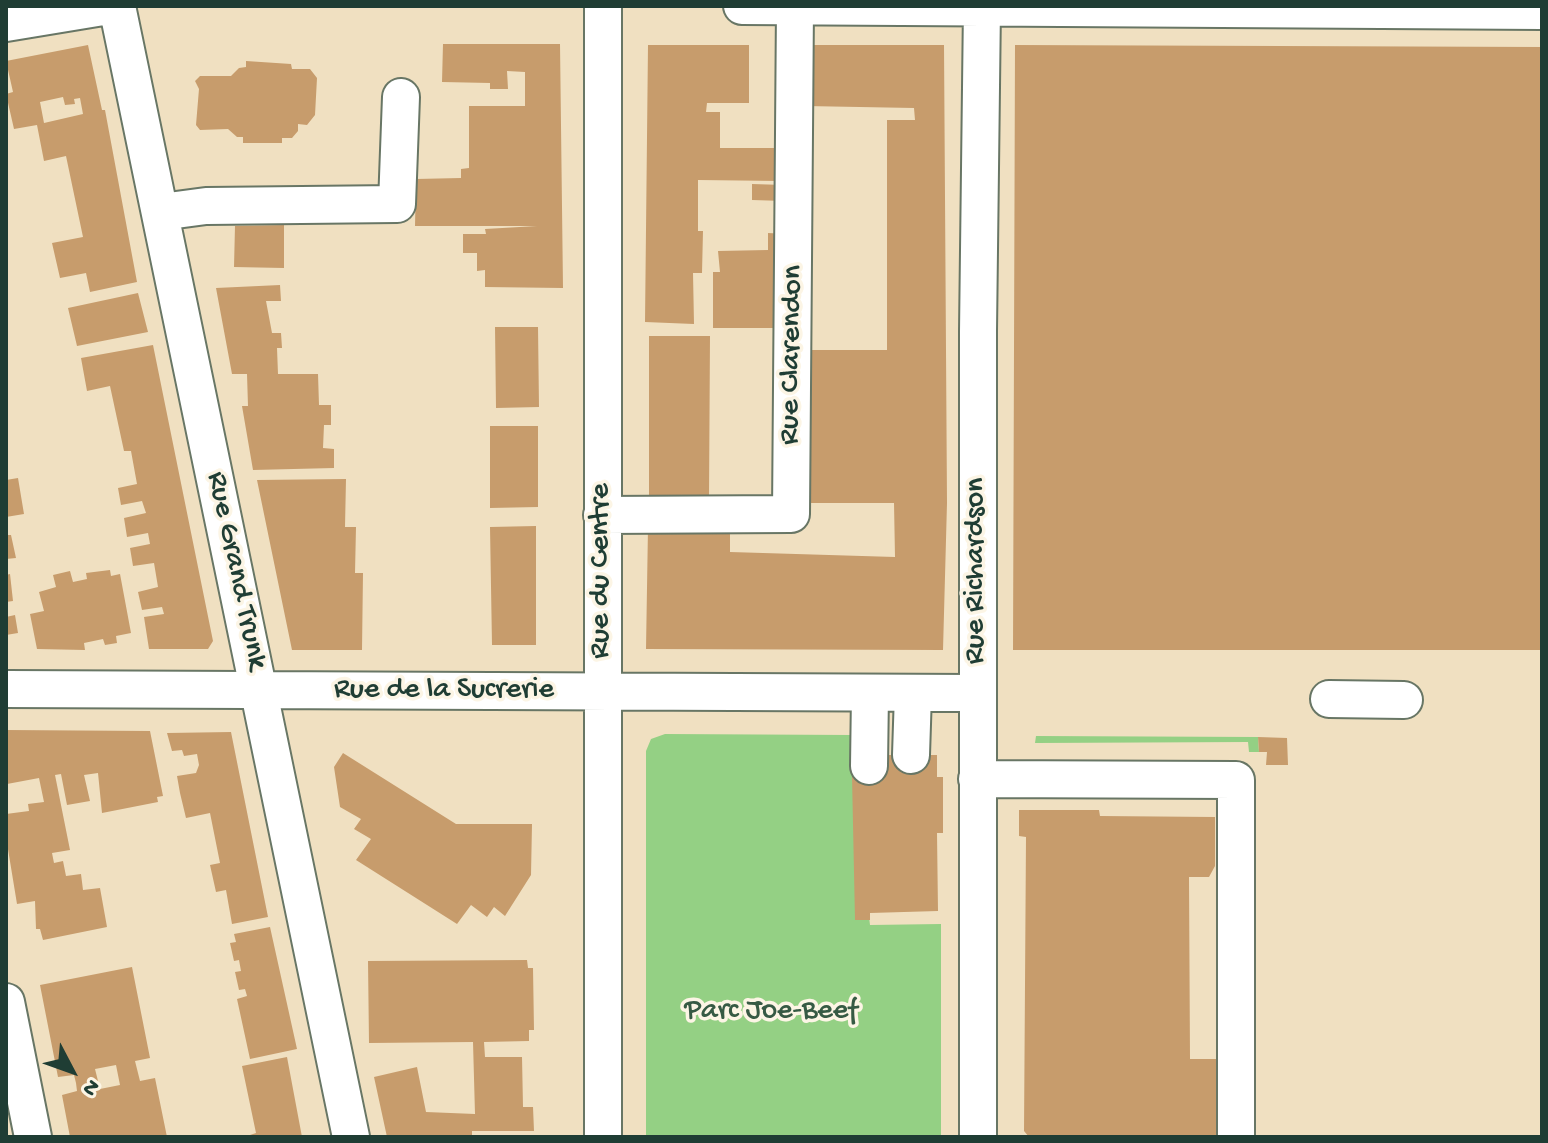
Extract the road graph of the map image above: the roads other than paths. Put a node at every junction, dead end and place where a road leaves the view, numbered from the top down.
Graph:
1 (109, 6) edge
2 (117, 6) edge
3 (603, 6) edge
4 (742, 6) edge
5 (795, 6) edge
6 (982, 6) edge
7 (1341, 7) edge
8 (1542, 11) edge
9 (6, 23) edge
10 (401, 97) dead end
11 (161, 212) junction
12 (602, 515) junction
13 (6, 689) edge
14 (259, 690) junction
15 (603, 691) junction
16 (870, 693) junction
17 (913, 693) junction
18 (977, 693) junction
19 (1329, 699) dead end
20 (1404, 700) dead end
21 (911, 755) dead end
22 (869, 766) dead end
23 (977, 779) junction
24 (6, 1002) edge
25 (33, 1137) edge
26 (351, 1137) edge
27 (603, 1137) edge
28 (978, 1137) edge
29 (1236, 1137) edge

1 - 9 street
2 - 11 street, Rue Grand Trunk
3 - 12 street, Rue du Centre
4 - 5 street
5 - 6 street
5 - 12 street, Rue Clarendon
6 - 7 street
6 - 18 street, Rue Richardson
7 - 8 street
10 - 11 street
11 - 14 street, Rue Grand Trunk
12 - 15 street, Rue du Centre
13 - 14 street, Rue de la Sucrerie
14 - 15 street, Rue de la Sucrerie
14 - 26 street, Rue Grand Trunk
15 - 16 street, Rue de la Sucrerie
15 - 27 street, Rue du Centre
16 - 17 street, Rue de la Sucrerie
16 - 22 street
17 - 18 street, Rue de la Sucrerie
17 - 21 street
18 - 23 street, Rue Richardson
19 - 20 street
23 - 28 street, Rue Richardson
23 - 29 street
24 - 25 street

